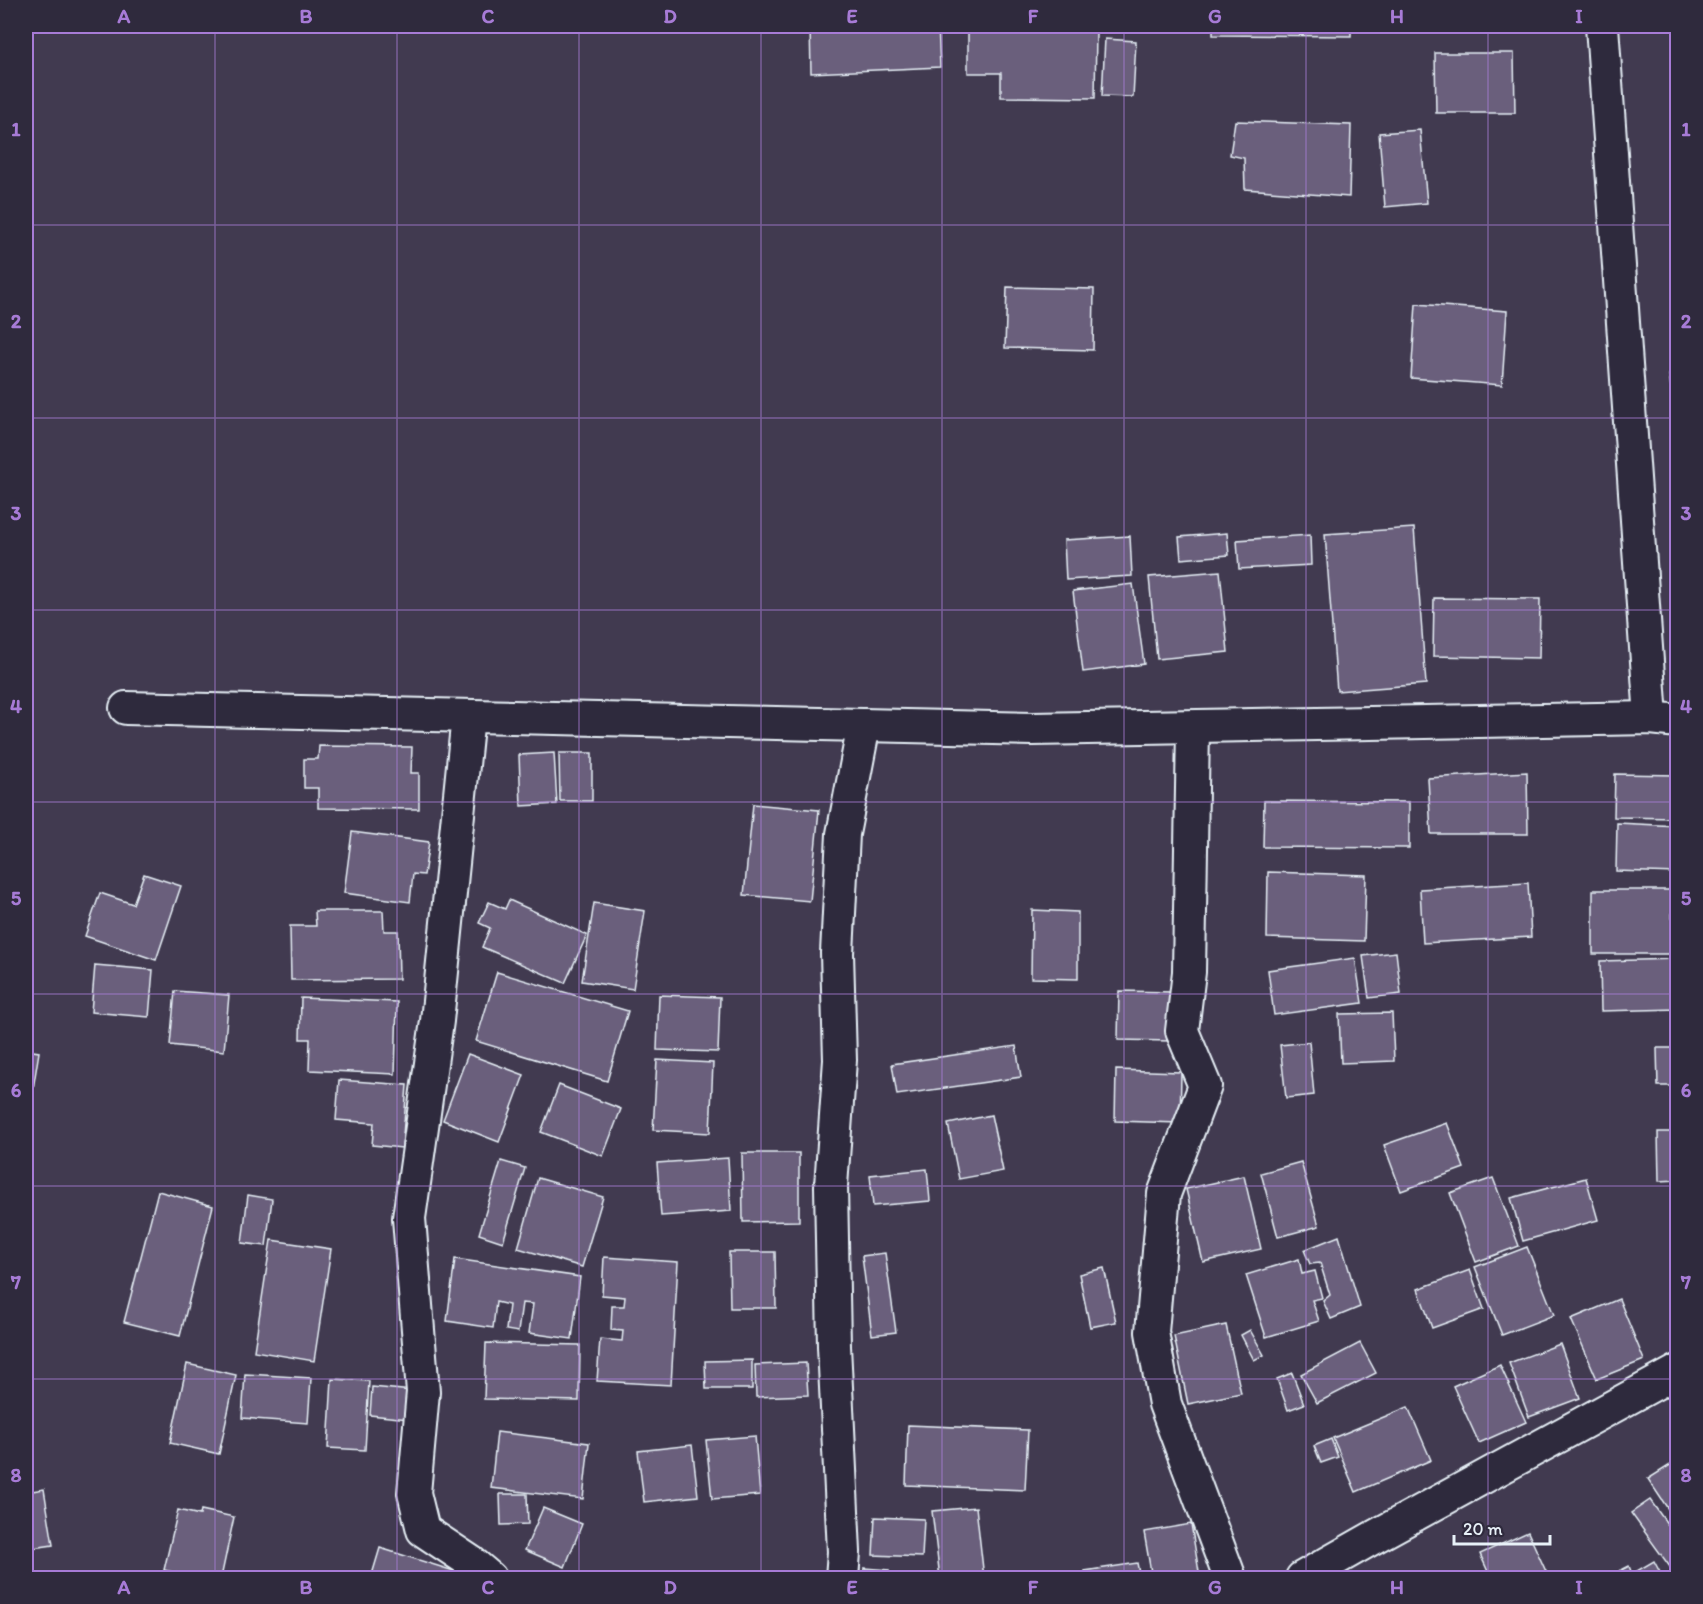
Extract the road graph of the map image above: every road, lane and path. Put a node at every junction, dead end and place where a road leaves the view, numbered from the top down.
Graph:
1 (1602, 26) edge
2 (126, 708) dead end
3 (468, 716) junction
4 (1664, 720) edge
5 (864, 725) junction
6 (1193, 727) junction
7 (1677, 1371) edge
8 (490, 1578) edge
9 (842, 1578) edge
10 (1230, 1578) edge
11 (1302, 1578) edge

1 - 4 street
2 - 3 street
3 - 5 street
3 - 8 street
4 - 6 street
5 - 6 street
5 - 9 street
6 - 10 street
7 - 11 street

